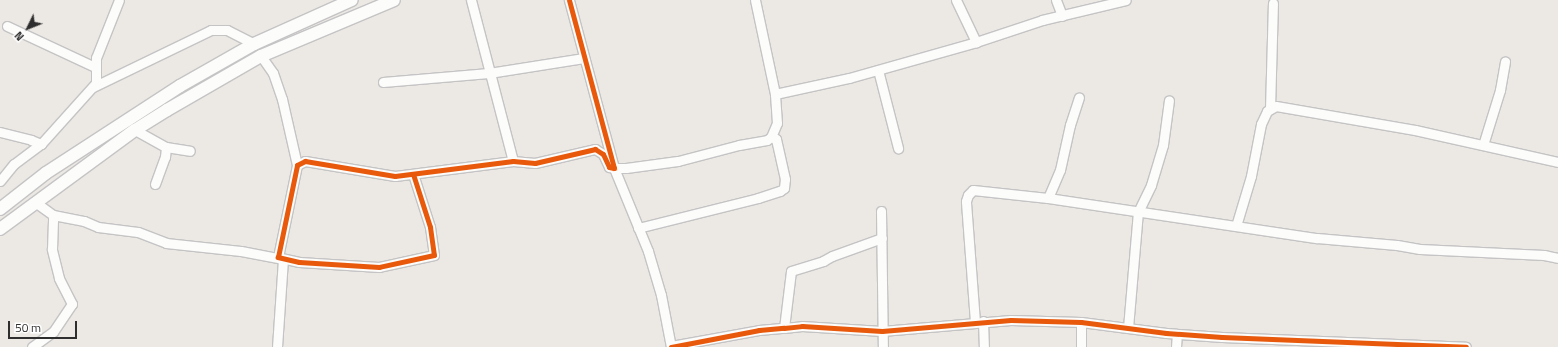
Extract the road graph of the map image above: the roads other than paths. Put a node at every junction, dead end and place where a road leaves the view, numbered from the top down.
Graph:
1 (119, 0) edge
2 (352, 0) edge
3 (394, 0) edge
4 (472, 0) edge
5 (569, 0) edge
6 (755, 0) edge
7 (956, 0) edge
8 (1056, 0) edge
9 (1126, 0) edge
10 (1272, 3) dead end
11 (1062, 16) junction
12 (7, 26) dead end
13 (976, 42) junction
14 (254, 44) junction
15 (262, 56) junction
16 (584, 58) junction
17 (1505, 61) dead end
18 (95, 67) junction
19 (878, 70) junction
20 (489, 73) junction
21 (383, 82) dead end
22 (93, 87) junction
23 (775, 94) junction
24 (1079, 97) dead end
25 (1169, 100) dead end
26 (1270, 108) junction
27 (135, 130) junction
28 (0, 132) edge
29 (771, 138) junction
30 (41, 144) junction
31 (1483, 145) junction
32 (166, 147) junction
33 (898, 148) dead end
34 (190, 151) dead end
35 (513, 161) junction
36 (1558, 162) edge
37 (297, 165) junction
38 (614, 168) junction
39 (413, 174) junction
40 (0, 181) edge
41 (155, 184) dead end
42 (1048, 198) junction
43 (35, 202) junction
44 (0, 209) edge
45 (881, 210) dead end
46 (1138, 212) junction
47 (53, 215) junction
48 (1236, 226) junction
49 (638, 228) junction
50 (0, 229) edge
51 (882, 238) junction
52 (278, 257) junction
53 (1558, 258) edge
54 (979, 322) junction
55 (1081, 322) junction
56 (784, 328) junction
57 (1128, 328) junction
58 (882, 331) junction
59 (1177, 334) junction
60 (1275, 343) edge
61 (1364, 345) edge
62 (32, 347) edge
63 (276, 347) edge
64 (671, 347) edge
65 (883, 347) edge
66 (984, 347) edge
67 (1081, 347) edge
68 (1176, 347) edge
69 (1466, 347) edge

1 - 18 street
2 - 14 main road
3 - 15 main road
4 - 20 street
5 - 16 street
6 - 23 street
7 - 13 street
8 - 11 street
9 - 11 street
10 - 26 street
11 - 13 street
12 - 18 street
13 - 19 street
14 - 22 street
14 - 44 main road
15 - 27 main road
15 - 37 street
16 - 20 street
16 - 38 street
17 - 31 street
18 - 22 street
19 - 23 street
19 - 33 street
20 - 21 street
20 - 35 street
22 - 30 street
23 - 29 street
24 - 42 street
25 - 46 street
26 - 31 street
26 - 48 street
27 - 32 street
27 - 43 main road
28 - 30 street
29 - 38 street
29 - 49 street
30 - 40 street
31 - 36 street
32 - 34 street
32 - 41 street
35 - 38 street
35 - 39 street
37 - 39 street
37 - 52 street
38 - 49 street
39 - 52 street
42 - 46 street
42 - 54 street
43 - 47 street
43 - 50 main road
45 - 51 street
46 - 48 street
46 - 57 street
47 - 52 street
47 - 62 street
48 - 53 street
49 - 64 street
51 - 56 street
51 - 58 street
52 - 63 street
54 - 55 street
54 - 58 street
54 - 66 street
55 - 57 street
55 - 67 street
56 - 58 street
56 - 64 street
57 - 59 street
58 - 65 street
59 - 60 street
59 - 68 street
60 - 61 street
61 - 69 street

